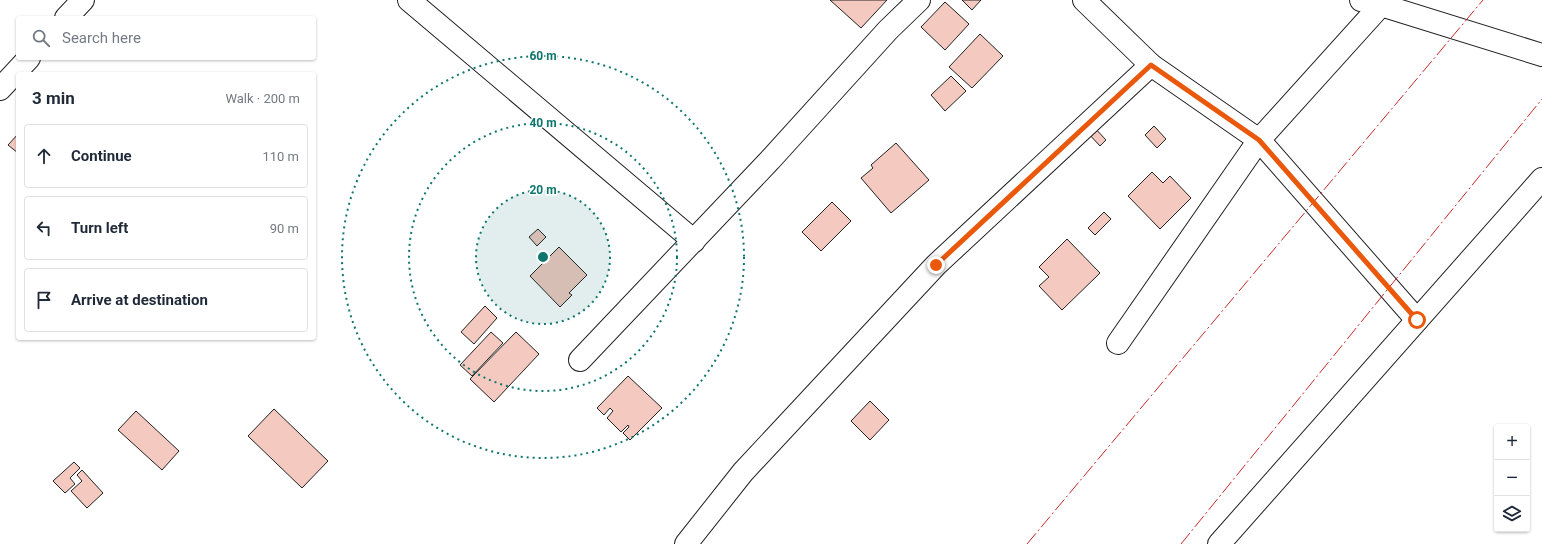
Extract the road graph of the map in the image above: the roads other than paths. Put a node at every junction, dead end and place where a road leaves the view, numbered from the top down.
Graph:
1 (83, 0) edge
2 (409, 0) edge
3 (919, 0) edge
4 (1084, 0) edge
5 (1371, 2) edge
6 (68, 16) edge
7 (1542, 54) edge
8 (27, 60) edge
9 (1151, 65) junction
10 (0, 89) edge
11 (1259, 140) junction
12 (1542, 179) edge
13 (694, 241) junction
14 (1417, 320) junction
15 (1118, 343) dead end
16 (580, 360) dead end
17 (686, 544) edge
18 (1219, 544) edge

1 - 6 street
2 - 13 street
3 - 13 street
4 - 9 street
5 - 7 street
5 - 11 street
8 - 10 street
9 - 11 street
9 - 17 street
11 - 14 street
11 - 15 street
12 - 14 street
13 - 16 street
14 - 18 street

